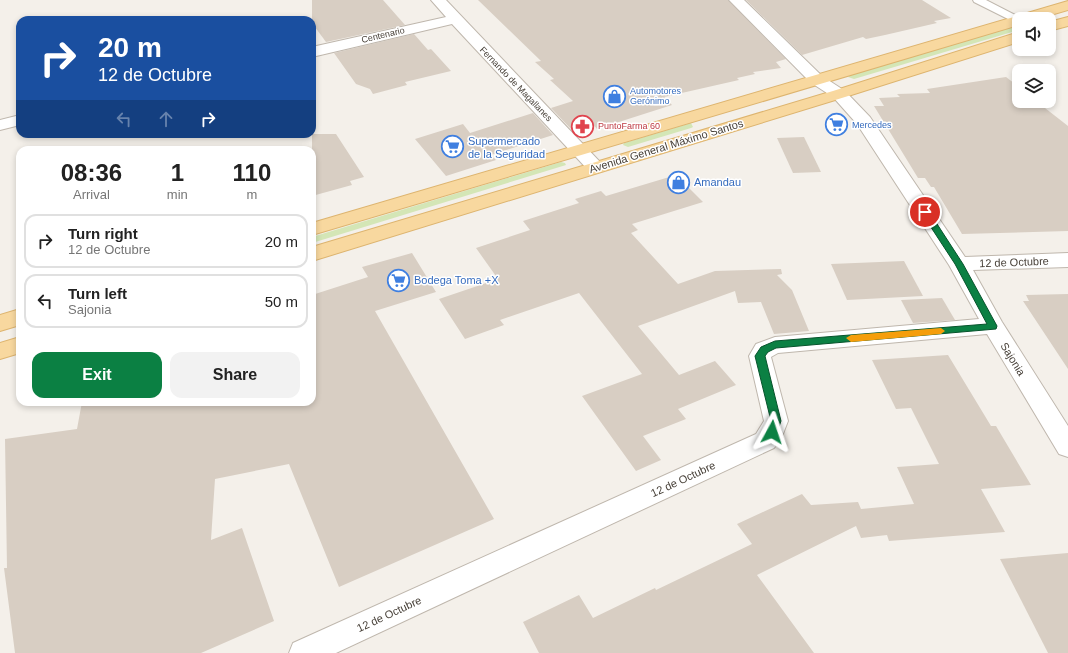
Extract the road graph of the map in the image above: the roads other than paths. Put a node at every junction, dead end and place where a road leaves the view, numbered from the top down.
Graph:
1 (438, 0) edge
2 (736, 0) edge
3 (978, 0) edge
4 (1068, 5) edge
5 (1050, 12) edge
6 (454, 19) junction
7 (1012, 20) edge
8 (1068, 21) edge
9 (1056, 25) edge
10 (1012, 26) edge
11 (1012, 27) edge
12 (316, 51) edge
13 (816, 79) junction
14 (839, 94) junction
15 (16, 121) edge
16 (0, 125) edge
17 (579, 150) junction
18 (595, 167) junction
19 (316, 229) edge
20 (316, 253) edge
21 (1068, 260) edge
22 (959, 264) junction
23 (16, 318) edge
24 (0, 323) edge
25 (993, 326) junction
26 (16, 345) edge
27 (0, 351) edge
28 (1068, 447) edge
29 (304, 653) edge

1 - 6 street, Fernando de Magallanes
2 - 13 street, Sajonia
3 - 7 lane
4 - 5 main road, Avenida General Máximo Santos
6 - 12 street, Centenario
6 - 17 street, Fernando de Magallanes
8 - 9 main road
10 - 13 main road, Avenida General Máximo Santos
11 - 14 main road, Avenida General Máximo Santos
13 - 14 street, Sajonia
13 - 17 main road, Avenida General Máximo Santos
14 - 18 main road, Avenida General Máximo Santos
14 - 22 street, Sajonia
15 - 16 street
17 - 18 street, Fernando de Magallanes
17 - 19 main road, Avenida General Máximo Santos
18 - 20 main road, Avenida General Máximo Santos
21 - 22 street, 12 de Octubre
22 - 25 street, Sajonia
23 - 24 main road
25 - 28 street, Sajonia
25 - 29 street, 12 de Octubre
26 - 27 main road

